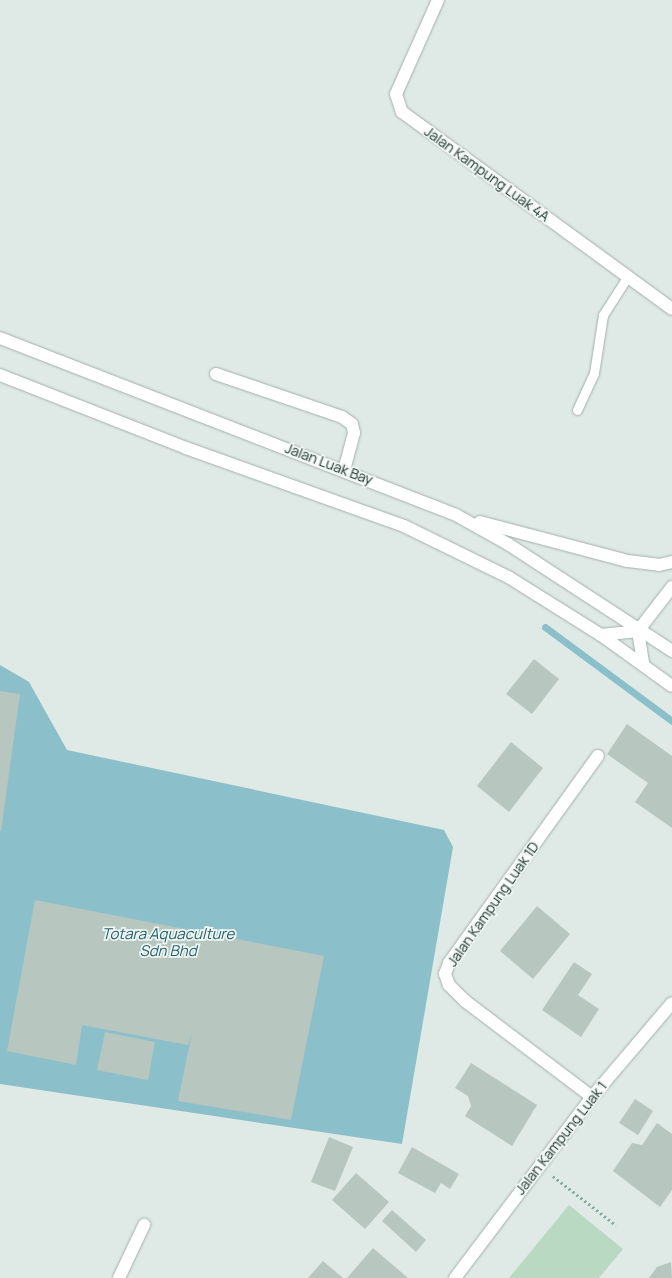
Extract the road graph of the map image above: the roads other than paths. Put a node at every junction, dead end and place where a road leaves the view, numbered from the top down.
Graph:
1 (438, 0) edge
2 (628, 276) junction
3 (670, 303) edge
4 (0, 338) edge
5 (216, 374) dead end
6 (0, 375) edge
7 (576, 410) dead end
8 (344, 470) junction
9 (456, 515) junction
10 (672, 562) edge
11 (672, 586) edge
12 (638, 631) junction
13 (601, 635) junction
14 (672, 651) edge
15 (643, 664) junction
16 (672, 686) edge
17 (598, 756) dead end
18 (672, 1003) edge
19 (592, 1097) junction
20 (144, 1225) dead end
21 (119, 1278) edge
22 (456, 1278) edge

1 - 2 street, Jalan Kampung Luak 4A
2 - 3 street, Jalan Kampung Luak 4A
2 - 7 lane
4 - 8 street, Jalan Luak Bay
5 - 8 street
6 - 13 street
8 - 9 street, Jalan Luak Bay
9 - 10 street
9 - 12 street, Jalan Luak Bay
11 - 12 street
12 - 13 street
12 - 14 street, Jalan Luak Bay
12 - 15 street
13 - 15 street
15 - 16 street
17 - 19 street, Jalan Kampung Luak 1D
18 - 19 street, Jalan Kampung Luak 1
19 - 22 street, Jalan Kampung Luak 1
20 - 21 street

